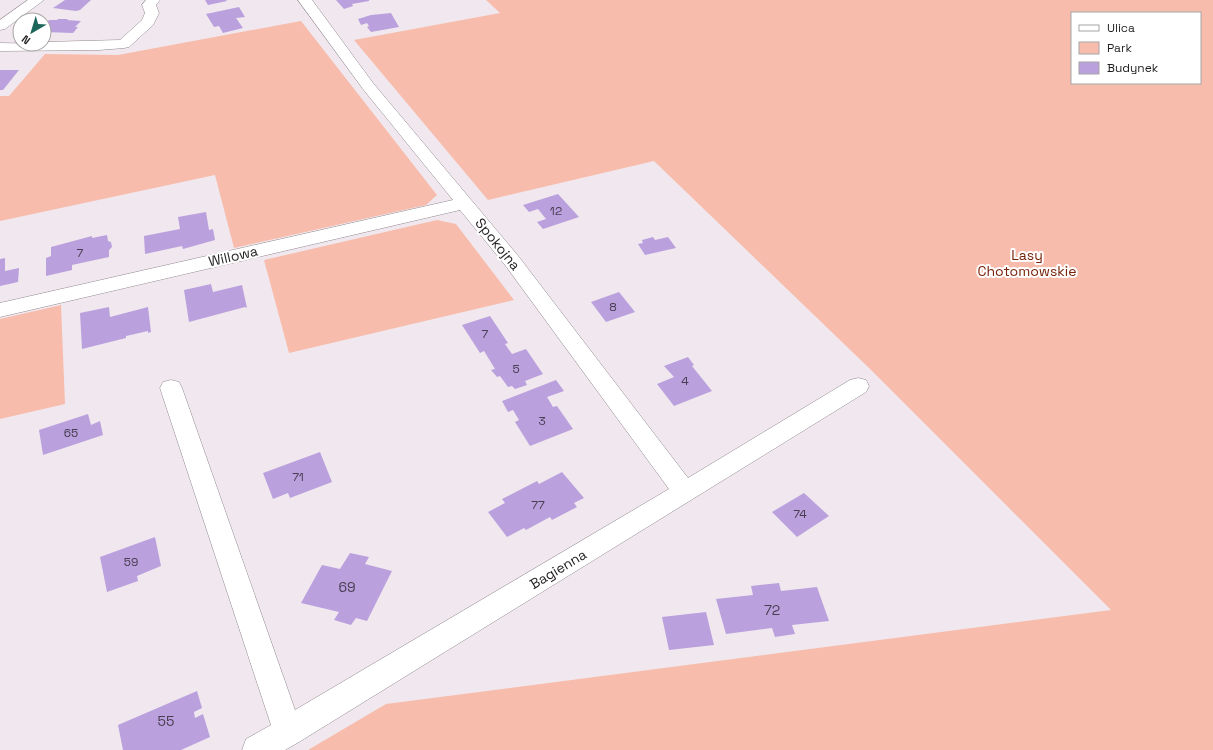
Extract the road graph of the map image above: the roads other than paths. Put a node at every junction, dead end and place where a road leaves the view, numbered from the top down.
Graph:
1 (37, 0) edge
2 (153, 0) edge
3 (305, 0) edge
4 (0, 26) edge
5 (0, 47) edge
6 (466, 203) junction
7 (0, 310) edge
8 (858, 386) dead end
9 (171, 388) dead end
10 (685, 492) junction
11 (288, 732) junction
12 (257, 750) edge

1 - 4 street
2 - 5 street
3 - 6 street, Spokojna
6 - 7 street, Willowa
6 - 10 street, Spokojna
8 - 10 street, Bagienna
9 - 11 street
10 - 11 street, Bagienna
11 - 12 street, Bagienna

